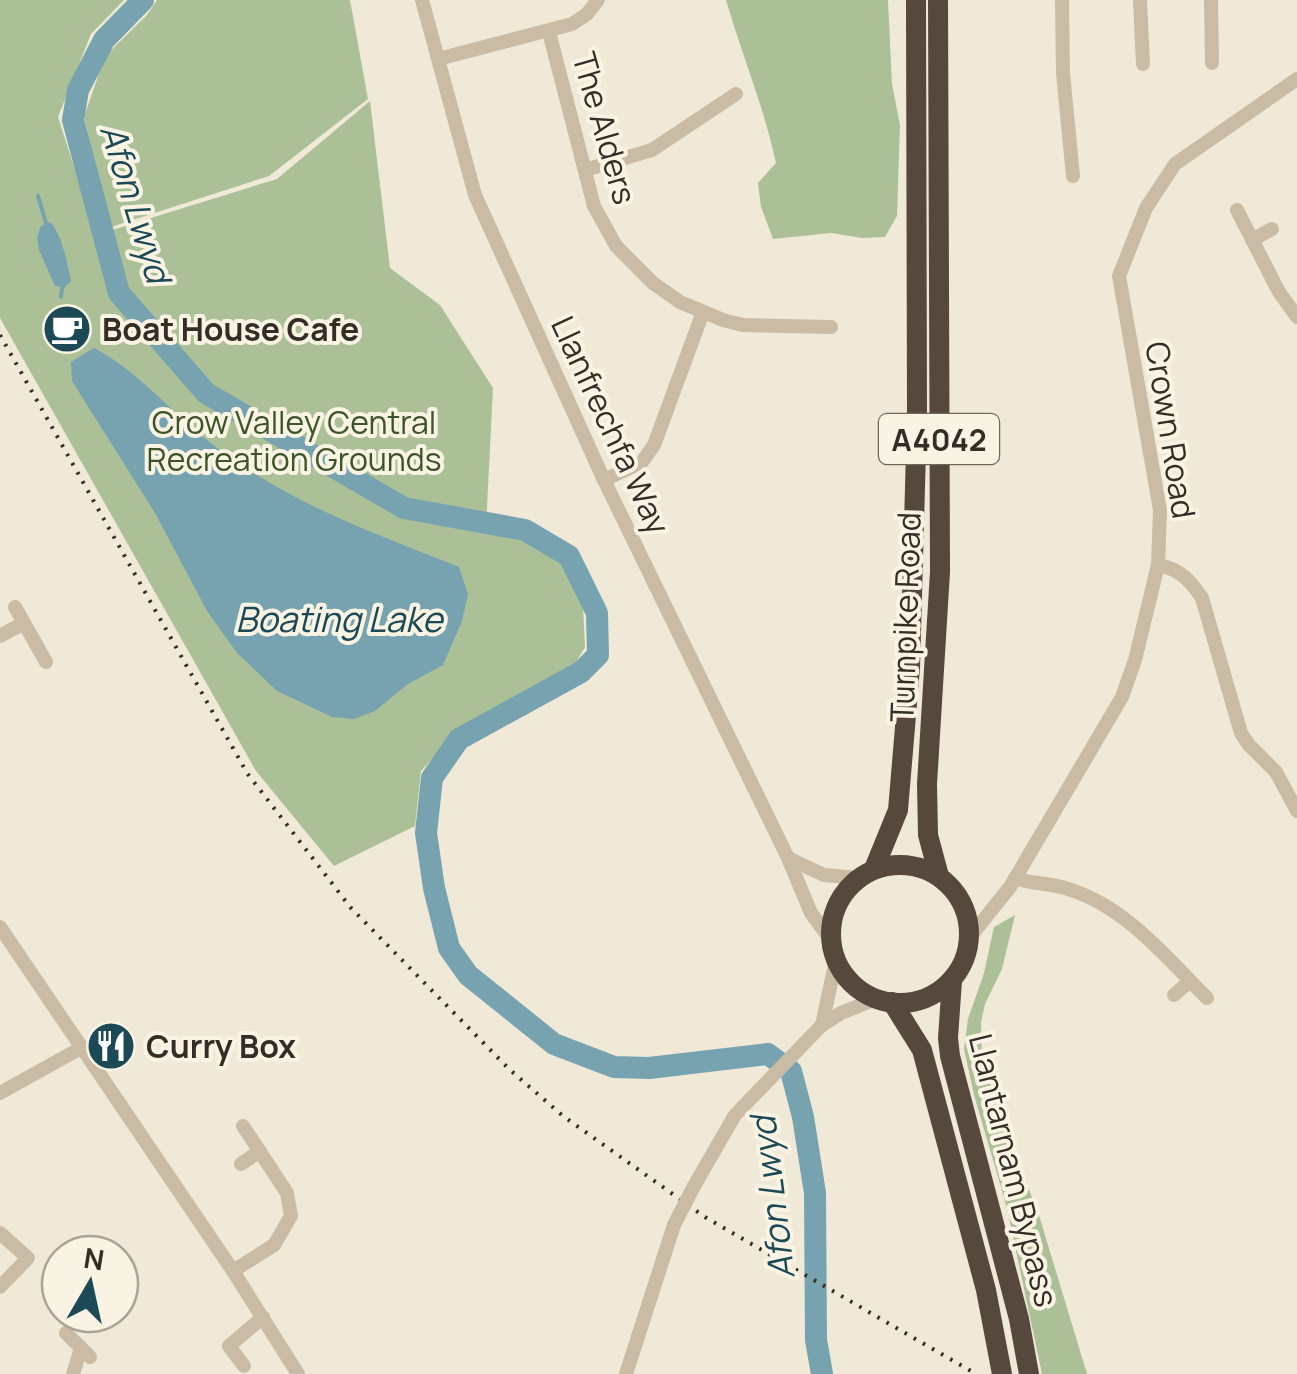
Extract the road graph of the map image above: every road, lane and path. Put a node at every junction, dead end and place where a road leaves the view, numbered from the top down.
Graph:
1 (422, 0) edge
2 (598, 0) edge
3 (916, 0) edge
4 (938, 0) edge
5 (1062, 0) edge
6 (1140, 0) edge
7 (1211, 0) edge
8 (549, 32) junction
9 (438, 60) junction
10 (1212, 63) dead end
11 (1143, 64) dead end
12 (1297, 79) edge
13 (736, 94) dead end
14 (585, 170) junction
15 (1073, 176) dead end
16 (1237, 210) dead end
17 (1272, 229) dead end
18 (1252, 240) junction
19 (703, 312) junction
20 (1297, 318) edge
21 (831, 328) dead end
22 (604, 480) junction
23 (1158, 565) junction
24 (15, 607) dead end
25 (24, 623) junction
26 (0, 636) edge
27 (46, 662) dead end
28 (1297, 811) edge
29 (788, 858) junction
30 (866, 873) junction
31 (938, 876) junction
32 (1013, 882) junction
33 (0, 927) edge
34 (970, 938) junction
35 (833, 950) junction
36 (952, 980) junction
37 (1190, 981) junction
38 (1174, 995) dead end
39 (1207, 998) dead end
40 (884, 1001) junction
41 (822, 1024) junction
42 (81, 1048) junction
43 (0, 1093) edge
44 (243, 1126) dead end
45 (260, 1151) junction
46 (241, 1164) dead end
47 (0, 1232) edge
48 (234, 1271) junction
49 (0, 1286) edge
50 (263, 1317) junction
51 (67, 1334) edge
52 (244, 1366) dead end
53 (1028, 1368) edge
54 (73, 1374) edge
55 (298, 1374) edge
56 (626, 1374) edge
57 (1002, 1374) edge

1 - 9 street, Llanfrechfa Way
2 - 8 street
3 - 30 highway, Turnpike Road / A4042
4 - 31 highway, Turnpike Road / A4042
5 - 15 street
6 - 11 street
7 - 10 street
8 - 9 street
8 - 14 street, The Alders
9 - 22 street, Llanfrechfa Way
12 - 23 street, Crown Road
13 - 14 street
14 - 19 street, The Alders
16 - 18 street
17 - 18 street
18 - 20 street
19 - 21 street, The Alders
19 - 22 street
22 - 29 street, Llanfrechfa Way
23 - 28 street
23 - 32 street, Crown Road
24 - 25 street
25 - 26 street
25 - 27 street
29 - 30 street
29 - 35 street, Llanfrechfa Way
30 - 31 highway
30 - 35 highway
31 - 34 highway
32 - 34 street, Crown Road
32 - 37 street
33 - 42 street
34 - 36 highway
35 - 40 highway
35 - 41 street
36 - 40 highway
36 - 53 highway, Llantarnam Bypass
37 - 38 street
37 - 39 street
40 - 41 street
40 - 57 highway, Llantarnam Bypass
41 - 56 street, bridge
42 - 43 street
42 - 48 street
44 - 45 street
45 - 46 street
45 - 48 street
47 - 49 street
48 - 50 street
50 - 52 street
50 - 55 street
51 - 54 street

